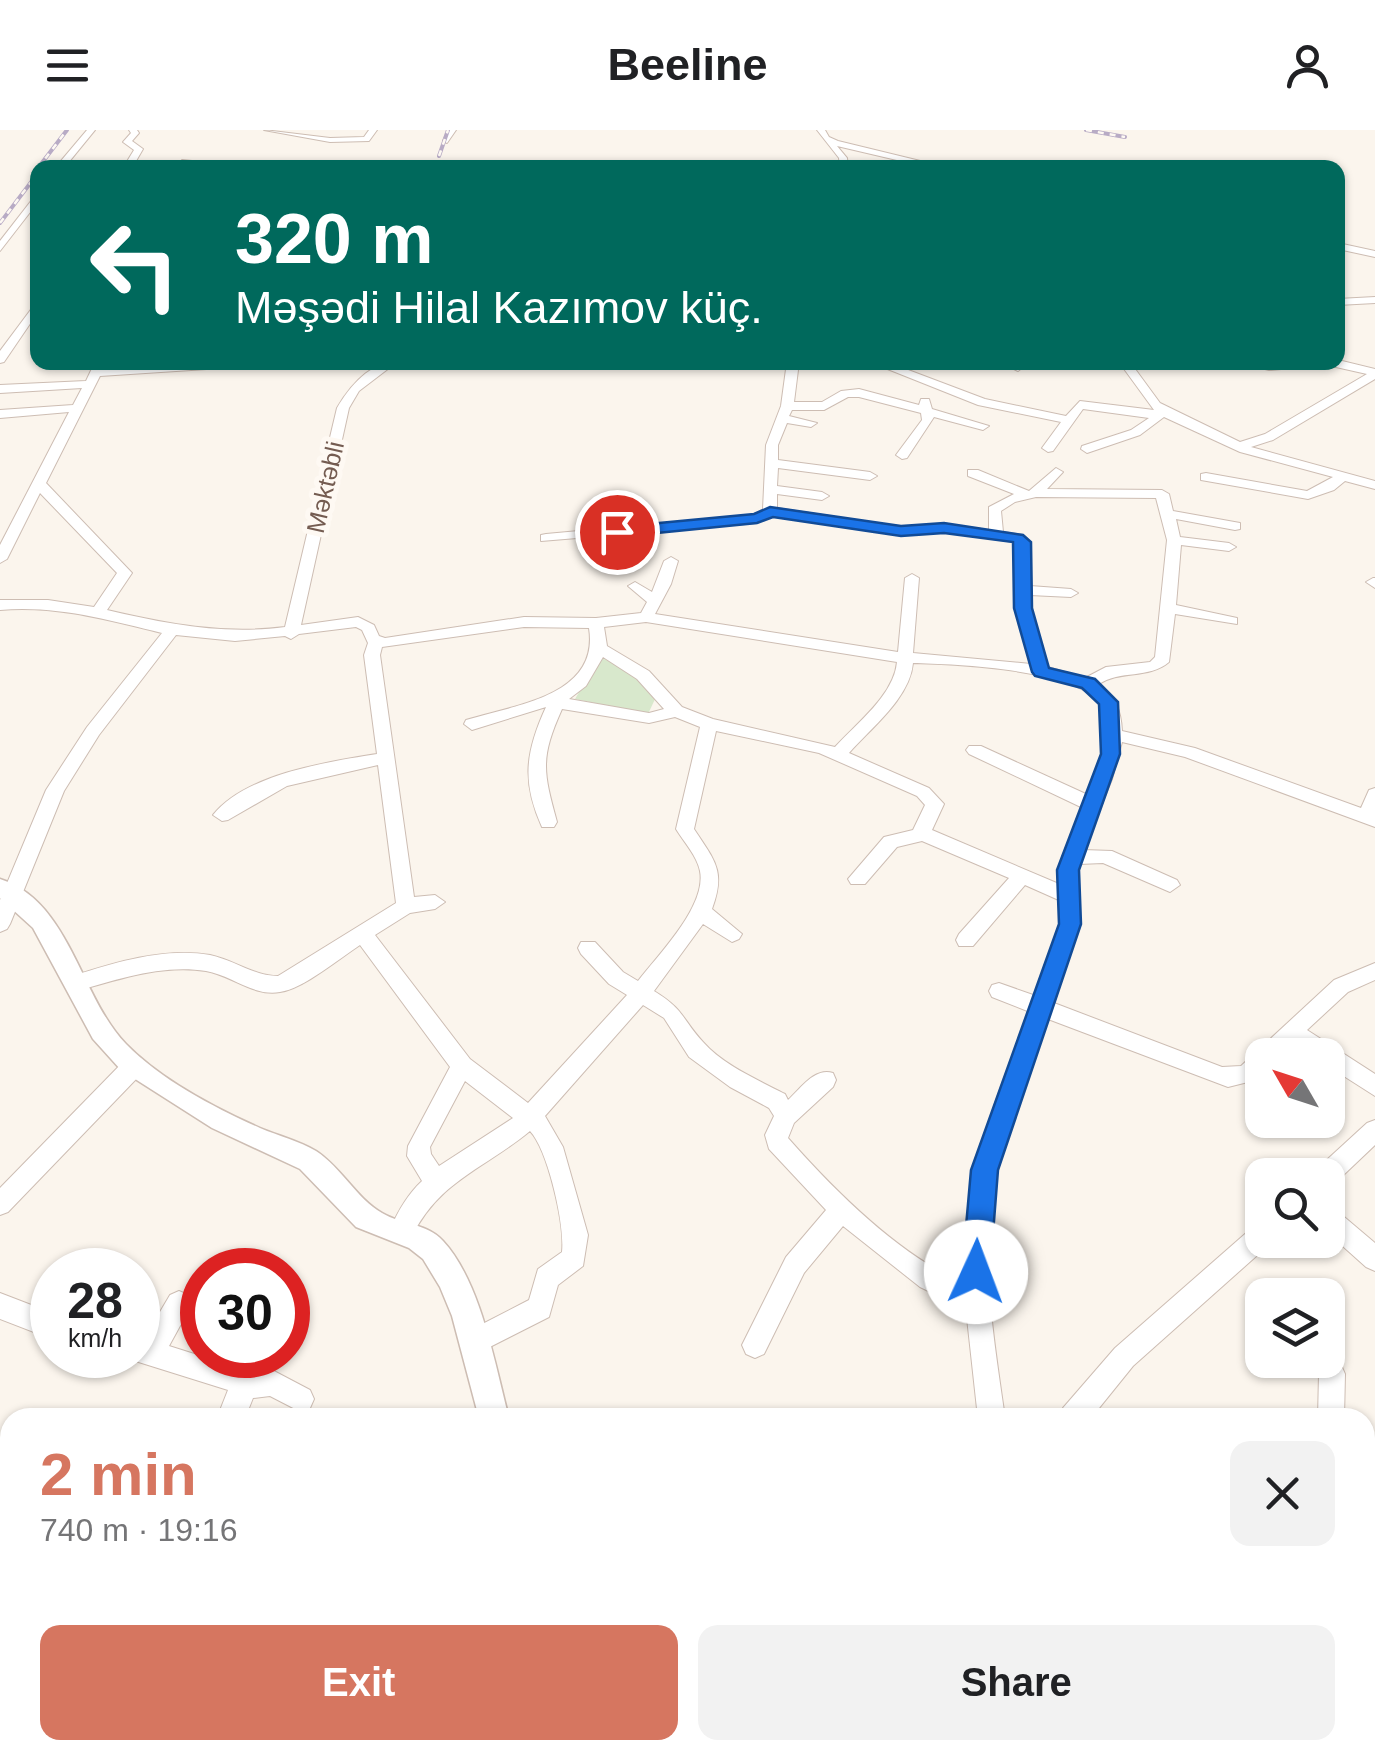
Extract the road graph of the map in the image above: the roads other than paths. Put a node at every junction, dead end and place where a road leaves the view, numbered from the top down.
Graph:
1 (90, 130) edge
2 (133, 130) edge
3 (268, 130) edge
4 (374, 130) edge
5 (452, 130) edge
6 (820, 130) edge
7 (447, 141) dead end
8 (835, 143) junction
9 (66, 160) edge
10 (131, 160) edge
11 (843, 160) edge
12 (910, 160) edge
13 (30, 206) edge
14 (0, 248) edge
15 (1345, 248) edge
16 (1375, 254) edge
17 (1375, 300) edge
18 (1345, 302) edge
19 (30, 314) edge
20 (0, 360) edge
21 (1345, 366) edge
22 (142, 370) edge
23 (381, 370) edge
24 (792, 370) edge
25 (896, 370) edge
26 (1130, 370) edge
27 (96, 373) edge
28 (1375, 373) edge
29 (938, 387) junction
30 (0, 390) edge
31 (78, 408) junction
32 (925, 410) junction
33 (20, 413) junction
34 (785, 413) junction
35 (0, 414) edge
36 (1162, 414) junction
37 (1068, 420) junction
38 (811, 424) dead end
39 (984, 426) dead end
40 (0, 432) edge
41 (1240, 446) junction
42 (1048, 448) dead end
43 (1087, 449) dead end
44 (902, 455) dead end
45 (770, 462) junction
46 (1056, 472) dead end
47 (972, 473) dead end
48 (870, 476) dead end
49 (1342, 476) junction
50 (1206, 477) dead end
51 (40, 486) junction
52 (1375, 486) edge
53 (769, 489) junction
54 (1030, 494) junction
55 (822, 496) dead end
56 (770, 512) junction
57 (1168, 514) junction
58 (1235, 526) dead end
59 (996, 533) junction
60 (546, 538) dead end
61 (1174, 540) junction
62 (1229, 548) dead end
63 (0, 559) edge
64 (670, 561) dead end
65 (912, 578) dead end
66 (635, 586) dead end
67 (1022, 590) junction
68 (1072, 593) dead end
69 (0, 605) edge
70 (649, 608) junction
71 (1168, 608) junction
72 (98, 612) junction
73 (1232, 621) dead end
74 (596, 623) junction
75 (172, 630) junction
76 (291, 634) junction
77 (376, 642) junction
78 (600, 648) junction
79 (904, 658) junction
80 (1041, 672) junction
81 (1089, 683) junction
82 (558, 701) junction
83 (676, 712) junction
84 (472, 724) dead end
85 (709, 724) junction
86 (1112, 734) junction
87 (974, 750) dead end
88 (839, 753) junction
89 (385, 758) junction
90 (1375, 794) edge
91 (1093, 805) junction
92 (222, 816) dead end
93 (1371, 819) edge
94 (548, 822) dead end
95 (923, 834) junction
96 (1072, 857) junction
97 (1021, 877) junction
98 (858, 879) dead end
99 (1170, 885) dead end
100 (6, 891) edge
101 (1068, 896) junction
102 (436, 902) dead end
103 (406, 906) junction
104 (702, 912) junction
105 (0, 924) edge
106 (363, 934) junction
107 (732, 934) dead end
108 (966, 940) dead end
109 (588, 948) dead end
110 (1375, 972) edge
111 (77, 984) junction
112 (1000, 991) dead end
113 (643, 992) junction
114 (1041, 1006) junction
115 (1292, 1030) junction
116 (1284, 1038) edge
117 (134, 1066) junction
118 (462, 1066) junction
119 (1245, 1076) edge
120 (825, 1080) dead end
121 (1375, 1086) edge
122 (531, 1115) junction
123 (786, 1116) junction
124 (1375, 1130) edge
125 (1345, 1158) edge
126 (434, 1181) junction
127 (0, 1204) edge
128 (842, 1210) junction
129 (402, 1230) junction
130 (1345, 1233) edge
131 (1245, 1250) edge
132 (1375, 1259) edge
133 (977, 1300) junction
134 (179, 1304) dead end
135 (0, 1306) edge
136 (30, 1318) edge
137 (160, 1330) edge
138 (474, 1342) junction
139 (755, 1345) dead end
140 (160, 1355) edge
141 (1332, 1378) edge
142 (242, 1385) junction
143 (301, 1399) dead end
144 (237, 1408) edge
145 (491, 1408) edge
146 (991, 1408) edge
147 (1081, 1408) edge
148 (1331, 1408) edge

1 - 9 street
2 - 10 street
3 - 4 street
5 - 7 street
6 - 8 street
8 - 11 street
8 - 12 street
13 - 14 street
15 - 16 street
17 - 18 street
19 - 20 street
21 - 28 street
22 - 27 street
23 - 76 street, Məktəbli
24 - 34 street
25 - 29 street
26 - 36 street
27 - 30 street
27 - 31 street
28 - 41 street
29 - 32 street
29 - 37 street
31 - 33 street
31 - 51 street
32 - 34 street
32 - 39 street
32 - 44 street
33 - 35 street
33 - 40 street
34 - 38 street
34 - 45 street
36 - 37 street
36 - 41 street
36 - 43 street
37 - 42 street
41 - 49 street
45 - 48 street
45 - 53 street
46 - 54 street
47 - 54 street
49 - 50 street
49 - 52 street
51 - 63 street
51 - 72 street
53 - 55 street
53 - 56 street
54 - 57 street
54 - 59 street
56 - 59 street
56 - 60 street
57 - 58 street
57 - 61 street
59 - 67 street
61 - 62 street
61 - 71 street
64 - 70 street
65 - 79 street
66 - 70 street
67 - 68 street
67 - 80 street
69 - 72 street
70 - 74 street
70 - 79 street
71 - 73 street
71 - 81 street
72 - 75 street
74 - 77 street
74 - 78 street
75 - 76 street
75 - 100 street
76 - 77 street
77 - 89 street
78 - 82 street
78 - 83 street
79 - 80 street
79 - 88 street
80 - 81 street
81 - 86 street
82 - 83 street
82 - 84 street
82 - 94 street
83 - 85 street
85 - 88 street
85 - 104 street
86 - 91 street
86 - 93 street
87 - 91 street
88 - 95 street
89 - 92 street
89 - 103 street
90 - 93 street
91 - 96 street
95 - 97 street
95 - 98 street
96 - 99 street
96 - 101 street
97 - 101 street
97 - 108 street
100 - 105 street
100 - 111 street
101 - 114 street
102 - 103 street
103 - 106 street
104 - 107 street
104 - 113 street
106 - 111 street
106 - 118 street
109 - 113 street
110 - 115 street
111 - 117 street
112 - 114 street
113 - 122 street
113 - 123 street
114 - 119 street
114 - 133 street
115 - 116 street
115 - 121 street
117 - 127 street
117 - 129 street
118 - 122 street
118 - 126 street
120 - 123 street
122 - 126 street
122 - 138 street
123 - 128 street
124 - 125 street
126 - 129 street
128 - 133 street
128 - 139 street
129 - 138 street
130 - 132 street
131 - 147 street
133 - 146 street
134 - 137 street
135 - 136 street
138 - 145 street
140 - 142 street
141 - 148 street
142 - 143 street
142 - 144 street

